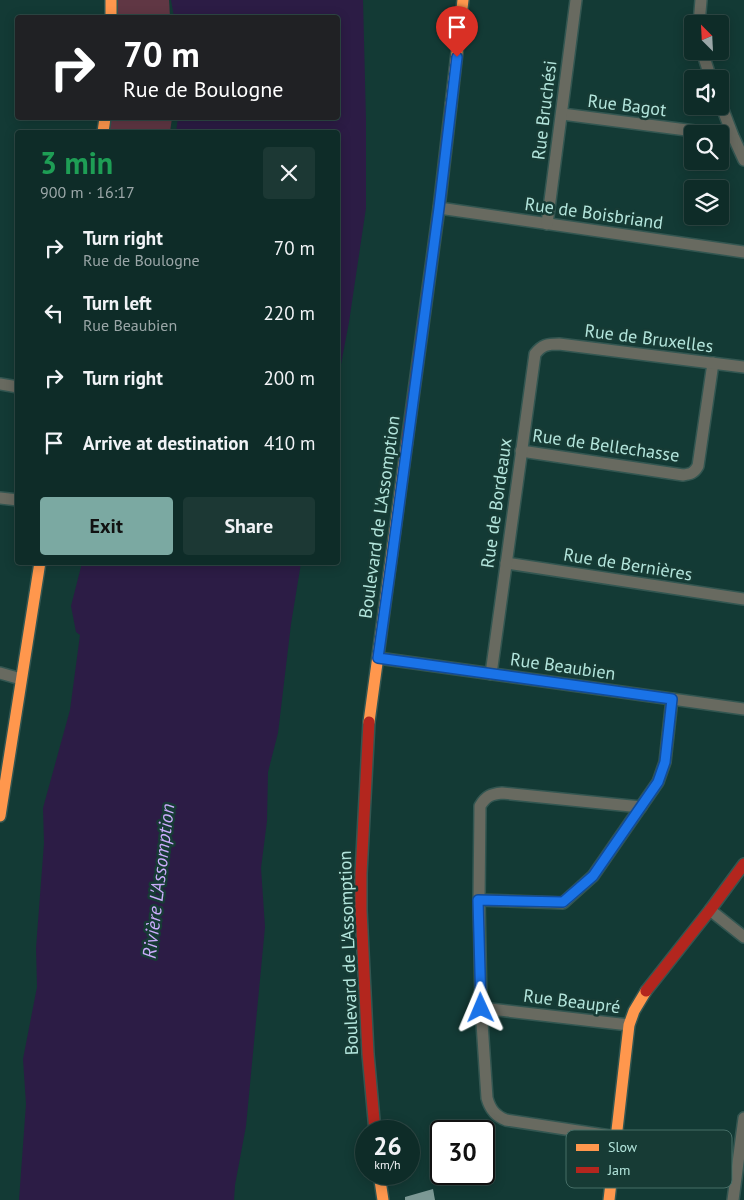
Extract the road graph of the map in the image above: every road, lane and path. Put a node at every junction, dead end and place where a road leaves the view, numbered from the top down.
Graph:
1 (111, 0) edge
2 (463, 0) edge
3 (576, 0) edge
4 (701, 0) edge
5 (111, 15) edge
6 (700, 15) edge
7 (562, 114) junction
8 (725, 115) edge
9 (684, 130) edge
10 (729, 135) edge
11 (733, 136) junction
12 (744, 160) edge
13 (439, 208) junction
14 (547, 224) junction
15 (744, 252) edge
16 (549, 344) joint
17 (713, 363) junction
18 (744, 367) edge
19 (0, 384) edge
20 (15, 386) edge
21 (521, 451) junction
22 (0, 498) edge
23 (15, 500) edge
24 (506, 563) junction
25 (40, 565) edge
26 (744, 599) edge
27 (378, 658) junction
28 (0, 673) edge
29 (491, 674) junction
30 (21, 679) junction
31 (672, 699) junction
32 (744, 709) edge
33 (641, 807) junction
34 (0, 816) edge
35 (744, 864) edge
36 (478, 900) junction
37 (710, 910) junction
38 (744, 937) edge
39 (481, 1008) junction
40 (629, 1025) junction
41 (744, 1118) edge
42 (373, 1120) edge
43 (571, 1130) edge
44 (618, 1130) edge
45 (381, 1185) edge
46 (383, 1200) edge
47 (733, 1200) edge

1 - 5 street
2 - 13 street, Boulevard de L'Assomption
3 - 7 street, Rue Bruchési
4 - 6 street
7 - 9 street, Rue Bagot
7 - 14 street, Rue Bruchési
8 - 11 street
10 - 11 street, Rue Bagot
11 - 12 street
13 - 14 street, Rue de Boisbriand
13 - 27 street, Boulevard de L'Assomption
14 - 15 street, Rue de Boisbriand
16 - 17 street, Rue de Bruxelles
16 - 21 street, Rue de Bordeaux
17 - 18 street, Rue de Bruxelles
17 - 21 street, Rue de Bellechasse
19 - 20 street
21 - 24 street, Rue de Bordeaux
22 - 23 street
24 - 26 street, Rue de Bernières
24 - 29 street, Rue de Bordeaux
25 - 30 street
27 - 29 street, Rue Beaubien
27 - 42 street, Boulevard de L'Assomption
28 - 30 street
29 - 31 street, Rue Beaubien
30 - 34 street
31 - 32 street, Rue Beaubien
31 - 33 street
33 - 36 street
33 - 36 street
35 - 37 street
36 - 39 street
37 - 38 street
37 - 40 street
39 - 40 street, Rue Beaupré
39 - 43 street
40 - 44 street
41 - 47 street
45 - 46 street

